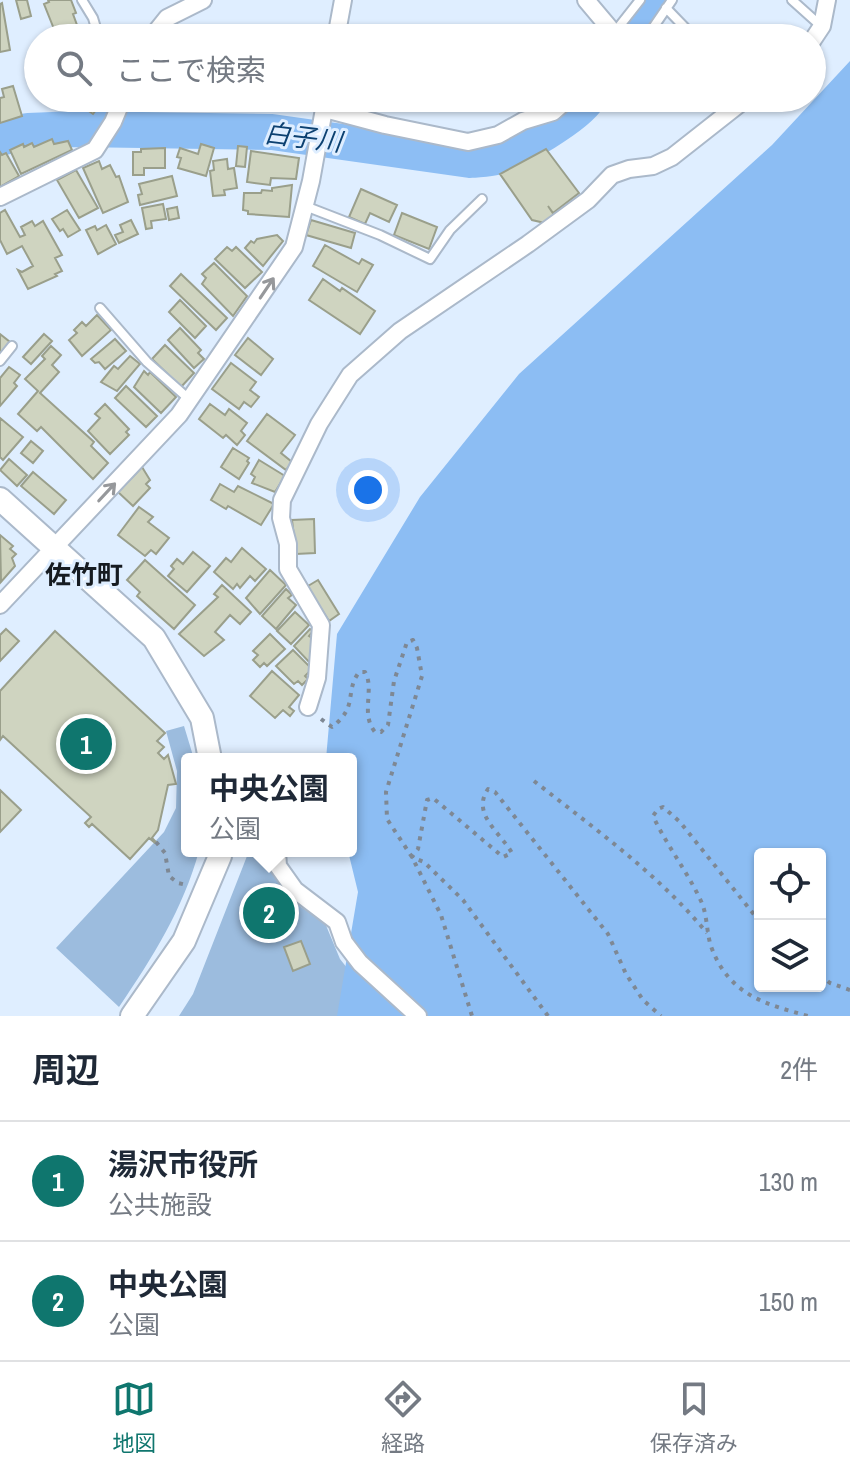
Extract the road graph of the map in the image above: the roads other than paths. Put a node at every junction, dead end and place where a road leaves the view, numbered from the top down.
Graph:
1 (82, 0) edge
2 (203, 0) edge
3 (343, 0) edge
4 (586, 0) edge
5 (640, 0) edge
6 (792, 0) edge
7 (827, 0) edge
8 (669, 4) edge
9 (95, 24) edge
10 (162, 24) edge
11 (338, 24) edge
12 (604, 24) edge
13 (623, 24) edge
14 (655, 24) edge
15 (684, 24) edge
16 (810, 24) edge
17 (820, 24) edge
18 (117, 112) edge
19 (324, 112) edge
20 (348, 112) edge
21 (553, 112) edge
22 (729, 112) edge
23 (0, 197) edge
24 (482, 199) dead end
25 (304, 206) junction
26 (100, 308) dead end
27 (12, 346) dead end
28 (0, 361) edge
29 (190, 400) junction
30 (0, 499) edge
31 (54, 549) junction
32 (0, 605) edge
33 (308, 707) road end
34 (209, 753) edge
35 (218, 857) edge
36 (277, 857) edge
37 (132, 1016) edge
38 (418, 1016) edge

1 - 9 lane
2 - 10 street
3 - 11 street
4 - 12 street
5 - 13 lane
6 - 16 lane
7 - 17 street
8 - 14 lane
8 - 15 lane
18 - 23 street
19 - 25 street
20 - 21 street
22 - 33 street
24 - 25 lane
29 -> 25 street
26 - 29 lane
27 - 28 lane
31 -> 29 street
30 - 31 street
31 - 32 street
31 - 34 street
35 - 37 street
36 - 38 street

